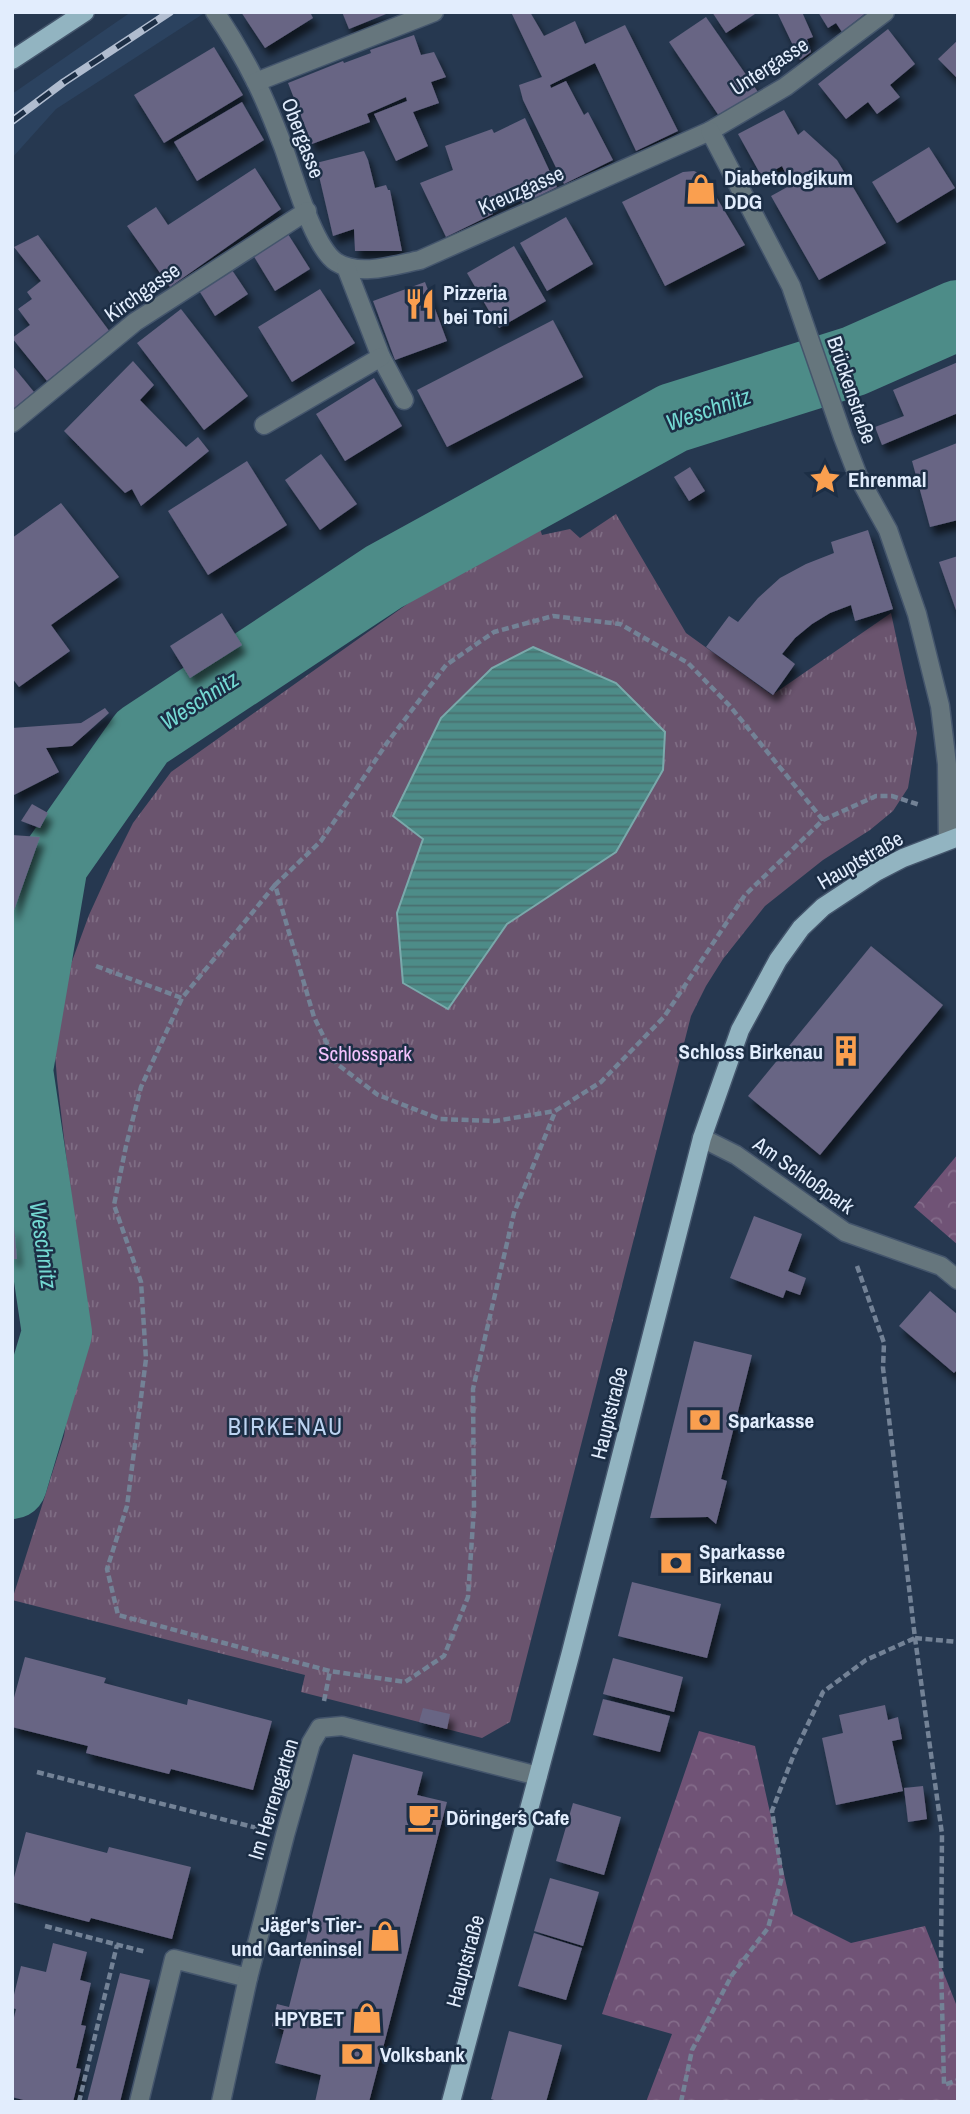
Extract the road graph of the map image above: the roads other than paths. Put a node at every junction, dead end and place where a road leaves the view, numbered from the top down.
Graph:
1 (85, 12) edge
2 (434, 12) edge
3 (885, 12) edge
4 (218, 17) edge
5 (12, 60) edge
6 (256, 82) junction
7 (710, 131) junction
8 (306, 211) junction
9 (346, 267) junction
10 (381, 357) junction
11 (404, 400) dead end
12 (12, 423) edge
13 (264, 425) dead end
14 (953, 838) edge
15 (702, 1138) junction
16 (958, 1280) edge
17 (538, 1776) junction
18 (248, 1978) junction
19 (139, 2102) edge
20 (221, 2102) edge
21 (451, 2102) edge

1 - 5 main road
2 - 6 street, Obergasse
3 - 7 street, Untergasse
4 - 6 street, Obergasse
6 - 8 street, Obergasse
7 - 9 street, Kreuzgasse
7 - 14 street, Brückenstraße
8 - 9 street
8 - 12 street, Kirchgasse
9 - 10 street
10 - 11 street
10 - 13 street
14 - 15 main road, Hauptstraße
15 - 16 street, Am Schloßpark
15 - 17 main road, Hauptstraße
17 - 18 street, Im Herrengarten
17 - 21 main road, Hauptstraße
18 - 19 street
18 - 20 street, Im Herrengarten

